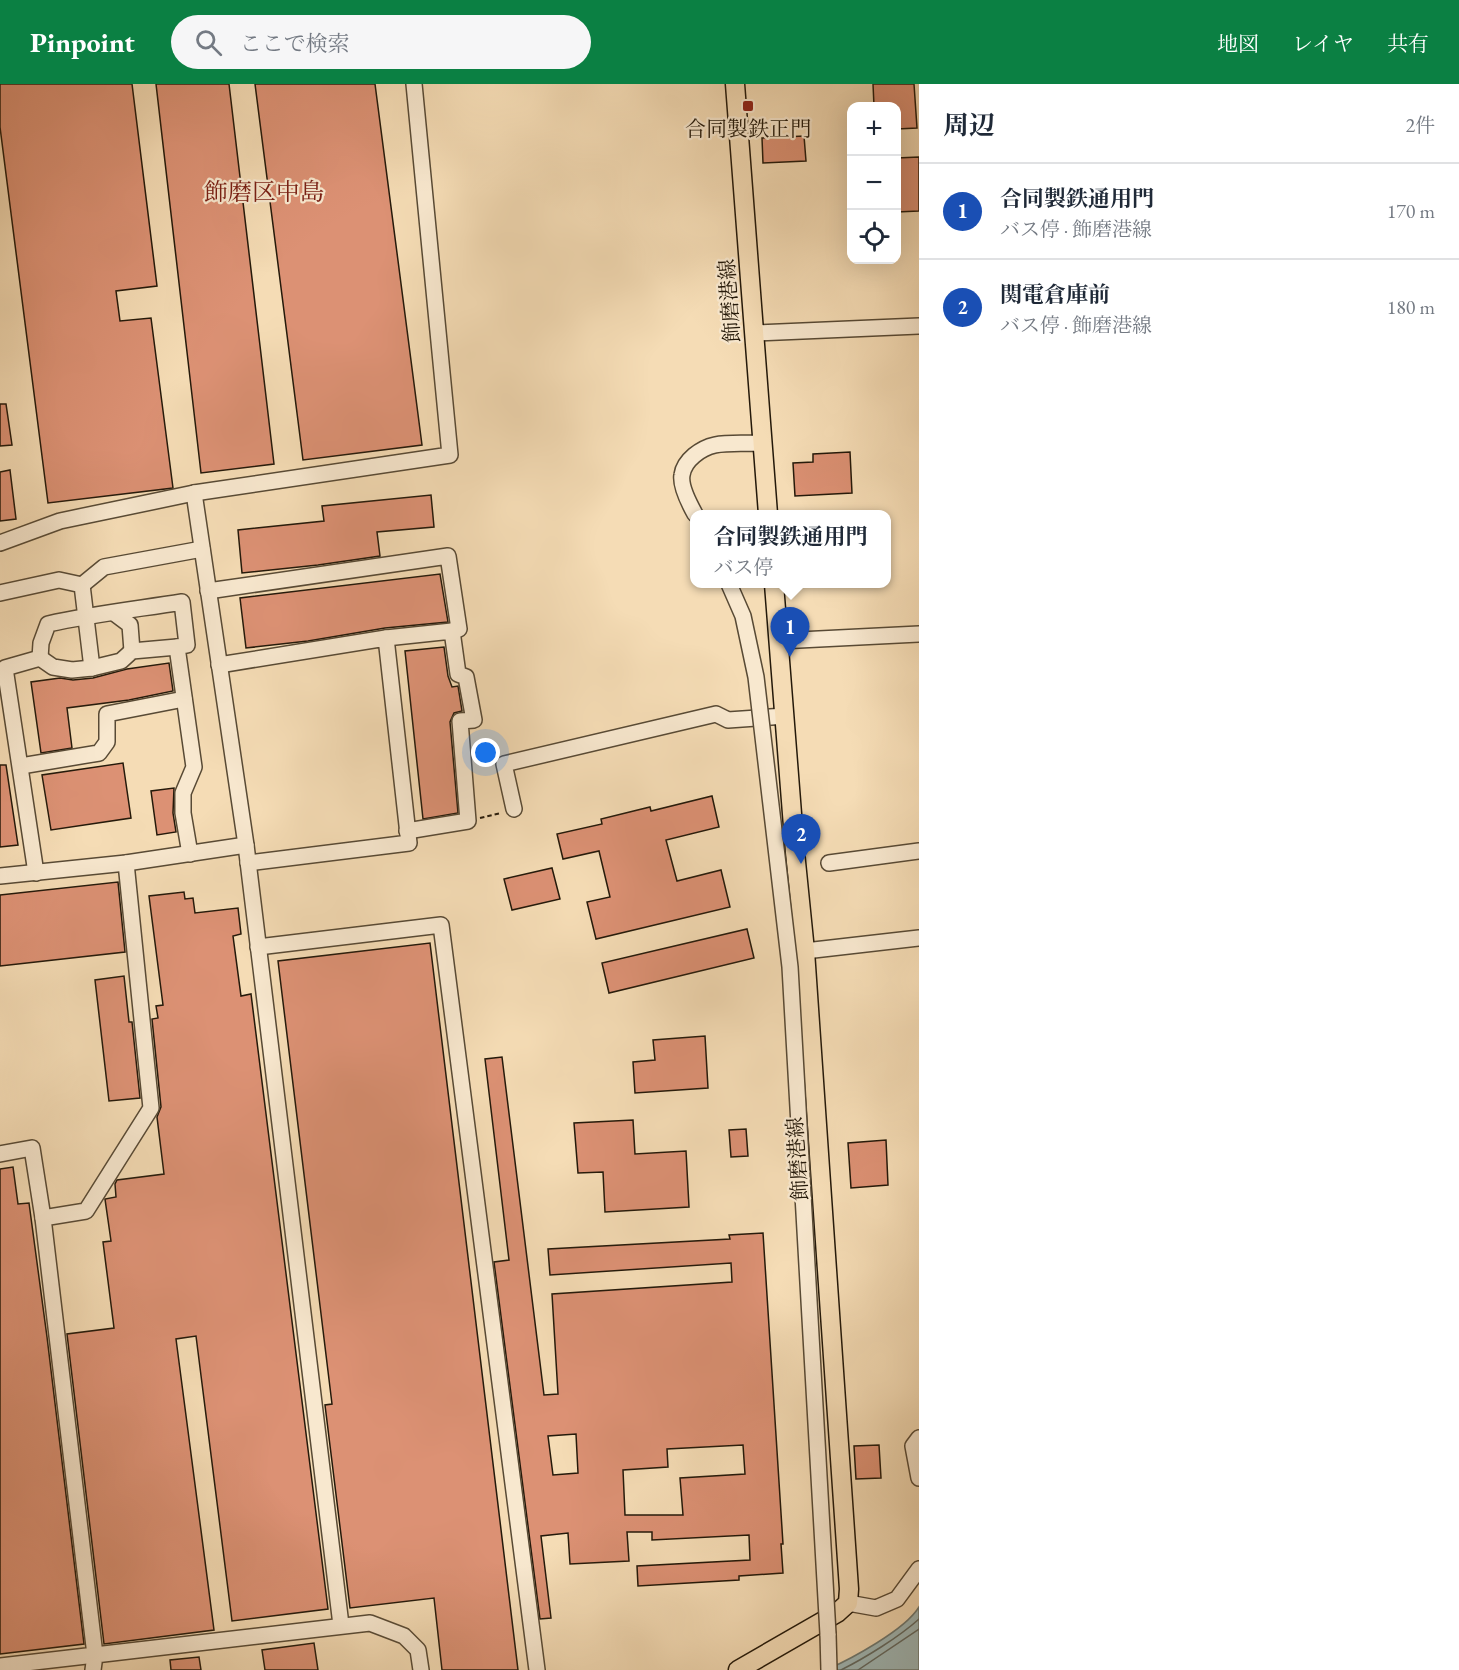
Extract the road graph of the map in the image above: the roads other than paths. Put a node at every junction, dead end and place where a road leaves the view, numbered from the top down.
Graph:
1 (414, 84) edge
2 (735, 84) edge
3 (919, 326) edge
4 (754, 333) junction
5 (761, 443) junction
6 (194, 493) junction
7 (693, 510) edge
8 (768, 510) edge
9 (0, 543) edge
10 (202, 549) junction
11 (82, 585) junction
12 (731, 588) edge
13 (774, 588) edge
14 (208, 591) junction
15 (0, 593) edge
16 (114, 613) junction
17 (85, 615) junction
18 (452, 631) junction
19 (919, 634) edge
20 (386, 639) junction
21 (779, 641) junction
22 (177, 647) junction
23 (132, 651) junction
24 (40, 658) junction
25 (219, 665) junction
26 (92, 668) junction
27 (184, 699) junction
28 (785, 716) junction
29 (8, 733) edge
30 (21, 766) junction
31 (511, 810) road end
32 (408, 831) junction
33 (246, 845) junction
34 (919, 851) edge
35 (190, 854) junction
36 (126, 863) junction
37 (248, 863) junction
38 (829, 863) dead end
39 (36, 873) junction
40 (0, 876) edge
41 (919, 938) edge
42 (258, 947) junction
43 (805, 951) junction
44 (0, 1154) edge
45 (43, 1218) junction
46 (919, 1438) edge
47 (919, 1478) edge
48 (919, 1569) edge
49 (848, 1603) junction
50 (341, 1625) junction
51 (94, 1663) edge
52 (0, 1666) edge
53 (421, 1670) edge
54 (537, 1670) edge
55 (738, 1670) edge
56 (829, 1670) edge

1 - 6 street
2 - 4 main road, 飾磨港線
3 - 4 street
4 - 5 main road, 飾磨港線
5 - 7 street
5 - 8 main road, 飾磨港線
6 - 9 street
6 - 10 street
10 - 11 street
10 - 14 street
11 - 15 street
11 - 17 street
12 - 56 street, bridge
13 - 21 main road, 飾磨港線
14 - 18 street
14 - 25 street
16 - 17 street
16 - 22 street
16 - 23 street
17 - 24 street
17 - 26 street
18 - 20 street
18 - 32 street
19 - 21 street
20 - 25 street
20 - 32 street
21 - 28 main road, 飾磨港線
22 - 23 street
22 - 27 street
23 - 26 street
24 - 26 street
24 - 29 street
25 - 33 street
27 - 30 street
27 - 35 street
28 - 31 street
28 - 43 main road, 飾磨港線
29 - 30 street
30 - 39 street
32 - 37 street
33 - 35 street
33 - 37 street
34 - 38 street
35 - 36 street
36 - 39 street
36 - 45 street
37 - 42 street
39 - 40 street
41 - 43 street
42 - 50 street
42 - 54 street
43 - 49 main road, 飾磨港線
44 - 45 street
45 - 51 street
46 - 47 street
48 - 49 street
49 - 55 main road
50 - 51 street
50 - 53 street
51 - 52 street

